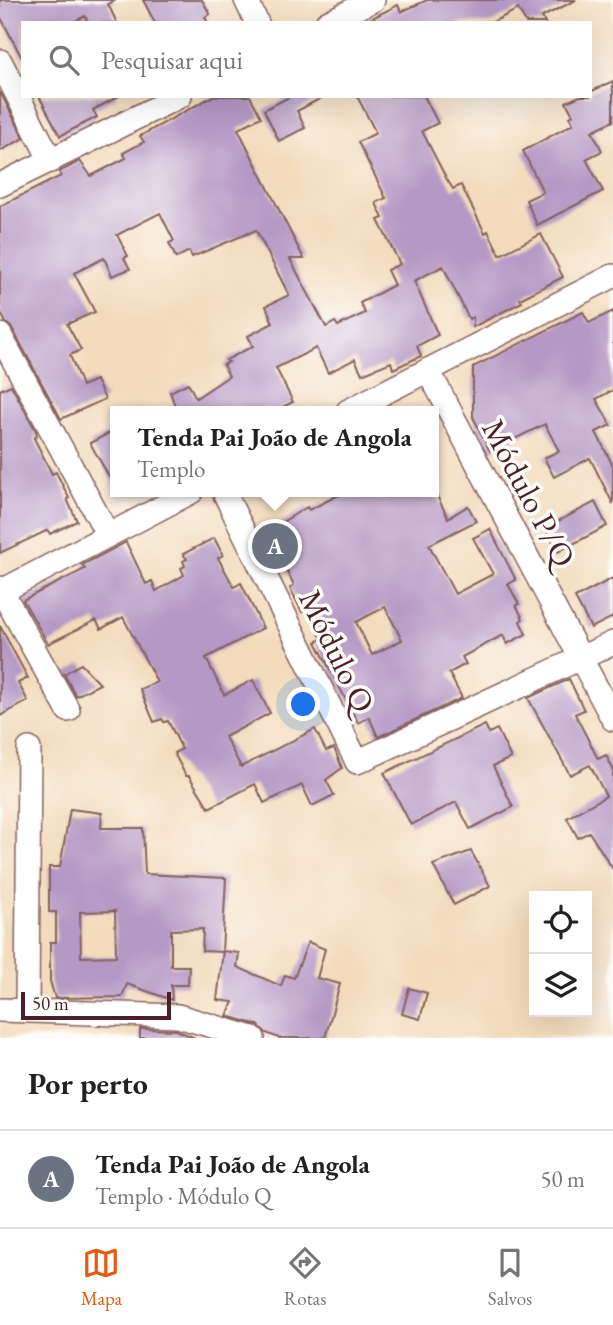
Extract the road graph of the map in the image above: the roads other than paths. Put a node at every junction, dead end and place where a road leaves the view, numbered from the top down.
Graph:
1 (246, 0) edge
2 (373, 0) edge
3 (256, 21) edge
4 (331, 21) edge
5 (0, 61) edge
6 (176, 98) edge
7 (51, 161) junction
8 (0, 185) edge
9 (613, 276) edge
10 (0, 335) edge
11 (428, 370) junction
12 (358, 406) edge
13 (181, 497) edge
14 (226, 497) edge
15 (107, 535) junction
16 (1, 590) edge
17 (613, 643) edge
18 (582, 659) junction
19 (68, 710) dead end
20 (613, 719) edge
21 (29, 749) dead end
22 (0, 1010) edge
23 (27, 1010) junction
24 (253, 1038) edge

1 - 3 street
2 - 4 street
5 - 7 street
6 - 7 street
7 - 8 street
9 - 11 street
10 - 15 street
11 - 12 street
11 - 18 street, Módulo P/Q
13 - 15 street
14 - 18 street, Módulo Q
15 - 16 street
16 - 19 street
17 - 18 street
18 - 20 street, Módulo P/Q
21 - 23 street
22 - 23 street
23 - 24 street

